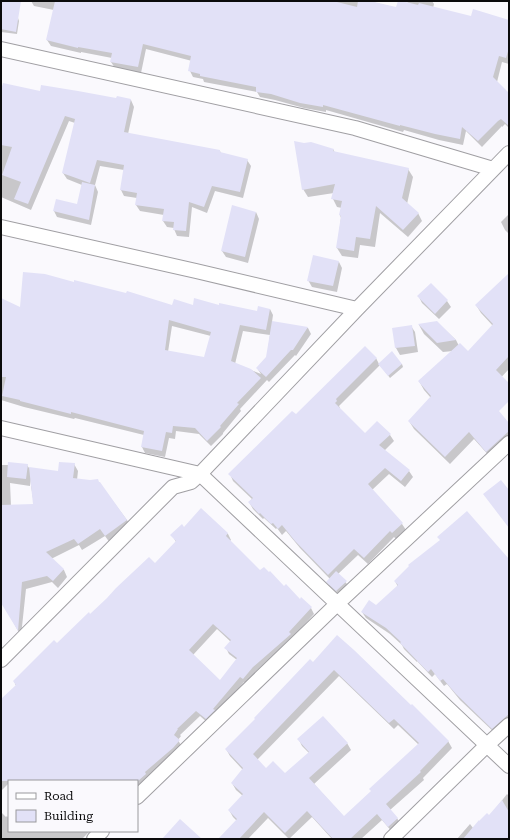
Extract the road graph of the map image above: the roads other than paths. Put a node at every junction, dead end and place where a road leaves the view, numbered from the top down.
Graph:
1 (1, 50) edge
2 (509, 153) edge
3 (493, 169) junction
4 (1, 227) edge
5 (357, 309) junction
6 (1, 428) edge
7 (509, 443) edge
8 (200, 474) junction
9 (337, 604) junction
10 (1, 660) edge
11 (509, 725) edge
12 (487, 745) junction
13 (509, 766) edge
14 (138, 796) edge
15 (391, 839) edge

1 - 3 street
2 - 3 street
3 - 5 street
4 - 5 street
5 - 8 street
6 - 8 street
7 - 9 street
8 - 9 street
8 - 10 street
9 - 12 street
9 - 14 street
11 - 12 street
12 - 13 street
12 - 15 street

